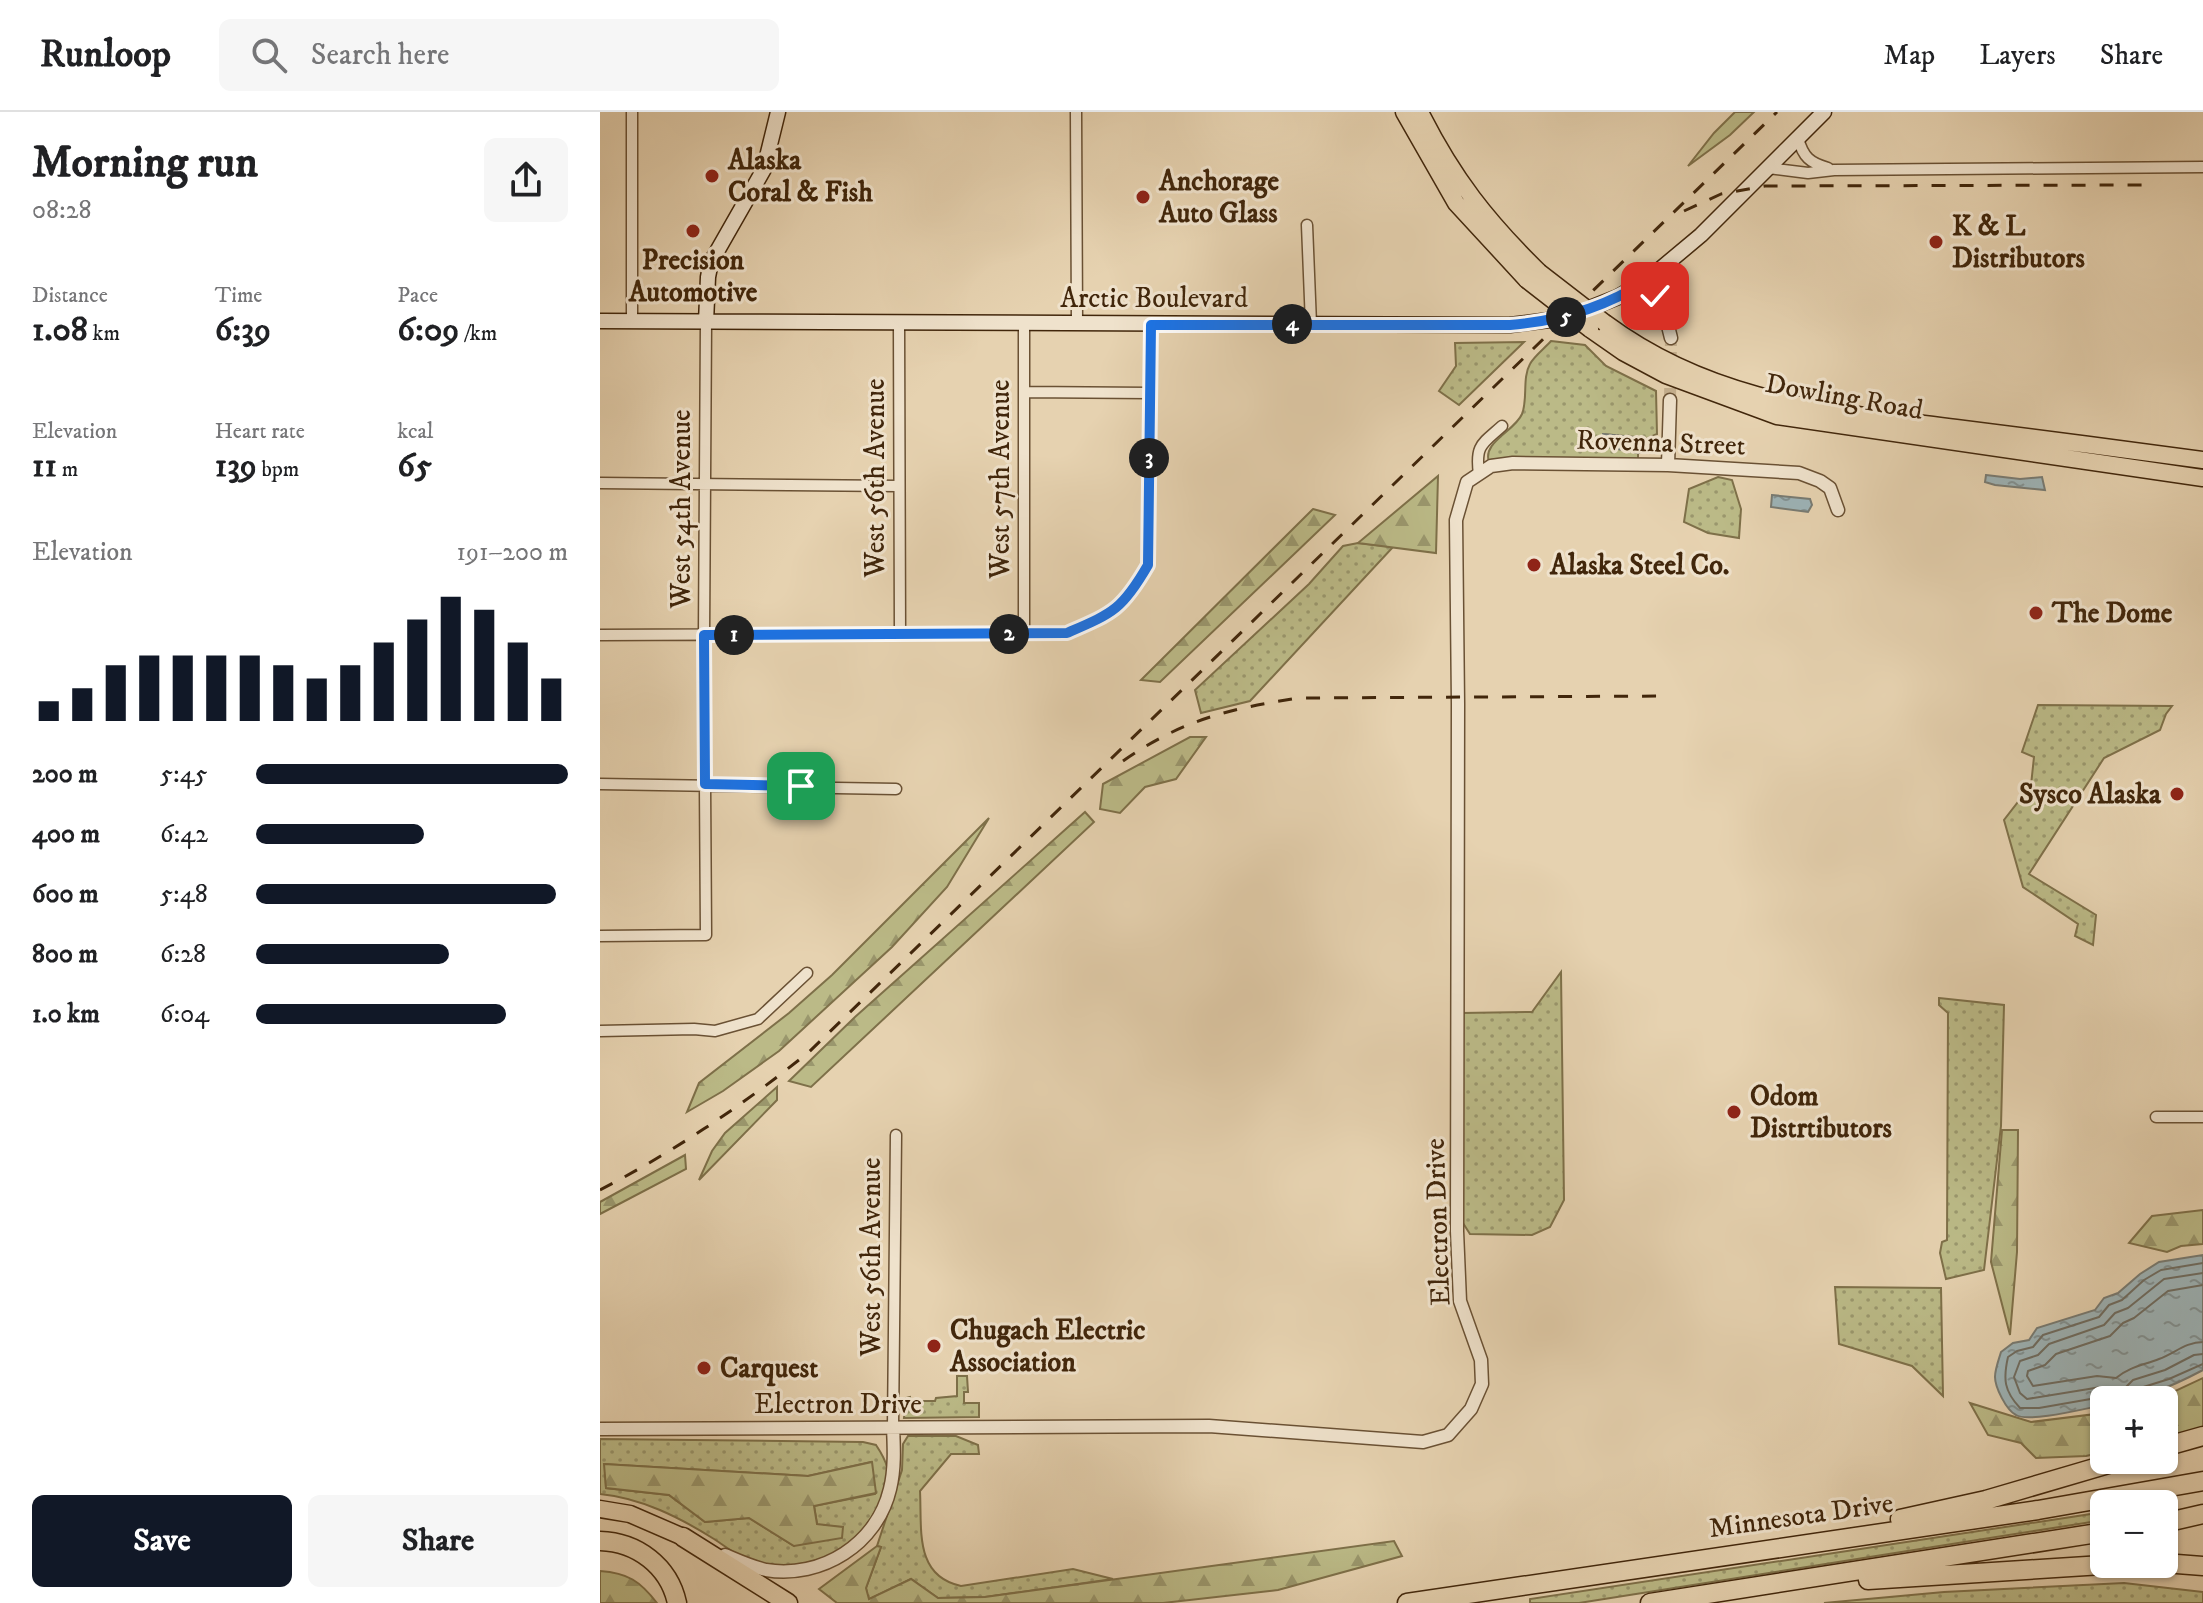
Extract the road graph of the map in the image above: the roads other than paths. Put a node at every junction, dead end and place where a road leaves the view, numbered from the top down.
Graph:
1 (632, 112) edge
2 (778, 112) edge
3 (1076, 112) edge
4 (1404, 112) edge
5 (1420, 112) edge
6 (1824, 112) edge
7 (1798, 138) junction
8 (2203, 167) edge
9 (1768, 168) junction
10 (1834, 170) junction
11 (1307, 225) dead end
12 (1533, 276) junction
13 (1646, 281) junction
14 (600, 321) edge
15 (632, 321) junction
16 (706, 322) junction
17 (899, 323) junction
18 (1024, 324) junction
19 (1077, 324) junction
20 (1311, 324) junction
21 (1151, 325) junction
22 (1597, 326) junction
23 (1671, 338) tunnel mouth
24 (1024, 392) junction
25 (1150, 393) junction
26 (1670, 400) tunnel mouth
27 (1502, 426) dead end
28 (2203, 460) edge
29 (1668, 465) junction
30 (1479, 474) junction
31 (2203, 478) edge
32 (1467, 482) joint
33 (600, 483) edge
34 (704, 485) junction
35 (898, 486) junction
36 (1838, 510) dead end
37 (900, 634) junction
38 (1024, 634) junction
39 (600, 635) edge
40 (704, 635) junction
41 (600, 784) edge
42 (705, 784) junction
43 (896, 789) dead end
44 (600, 936) edge
45 (807, 973) dead end
46 (600, 1031) edge
47 (2156, 1117) dead end
48 (2203, 1117) edge
49 (896, 1135) dead end
50 (893, 1427) junction
51 (600, 1429) edge
52 (2203, 1436) edge
53 (2178, 1443) edge
54 (2090, 1469) edge
55 (2203, 1481) edge
56 (600, 1509) edge
57 (2203, 1514) edge
58 (2178, 1520) edge
59 (2090, 1534) edge
60 (683, 1537) junction
61 (600, 1541) edge
62 (1787, 1546) junction
63 (2178, 1564) edge
64 (2090, 1566) edge
65 (2203, 1566) edge
66 (1806, 1580) junction
67 (677, 1603) edge
68 (788, 1603) edge
69 (1407, 1603) edge
70 (1650, 1603) edge

1 - 15 street
2 - 16 main road
3 - 19 street
4 - 12 main road, Dowling Road
5 - 12 main road, Dowling Road
6 - 7 main road, Arctic Boulevard
7 - 9 main road, Arctic Boulevard
7 - 10 street
8 - 10 street
9 - 10 street
9 - 13 main road, Arctic Boulevard
11 - 20 street
12 - 22 main road, Dowling Road, bridge
13 - 20 main road, Arctic Boulevard
13 - 23 street
14 - 15 main road, Arctic Boulevard
15 - 16 main road, Arctic Boulevard
16 - 17 main road, Arctic Boulevard
16 - 34 street, West 54th Avenue
17 - 18 main road, Arctic Boulevard
17 - 35 street, West 56th Avenue
18 - 19 main road, Arctic Boulevard
18 - 24 street, West 57th Avenue
19 - 21 main road, Arctic Boulevard
20 - 21 main road, Arctic Boulevard
21 - 25 street
22 - 28 main road, Dowling Road
22 - 31 main road, Dowling Road
24 - 25 street
24 - 38 street, West 57th Avenue
25 - 38 street
26 - 29 street
27 - 30 street
29 - 30 street, Rovenna Street
29 - 36 street, Rovenna Street
30 - 32 street, Rovenna Street
32 - 50 street, Electron Drive
33 - 34 street
34 - 35 street
34 - 40 street, West 54th Avenue
35 - 37 street, West 56th Avenue
37 - 38 street
37 - 40 street
39 - 40 street
40 - 42 street, West 54th Avenue
41 - 42 street
42 - 43 street
42 - 44 street, West 54th Avenue
45 - 46 street
47 - 48 street
49 - 50 street, West 56th Avenue
50 - 51 street, Electron Drive
50 - 60 street
52 - 53 highway
54 - 62 highway
55 - 62 highway, Minnesota Drive
56 - 60 main road
57 - 58 highway
59 - 66 highway
60 - 68 highway
61 - 67 highway
62 - 69 highway, Minnesota Drive
63 - 65 highway
64 - 66 highway
66 - 70 highway

